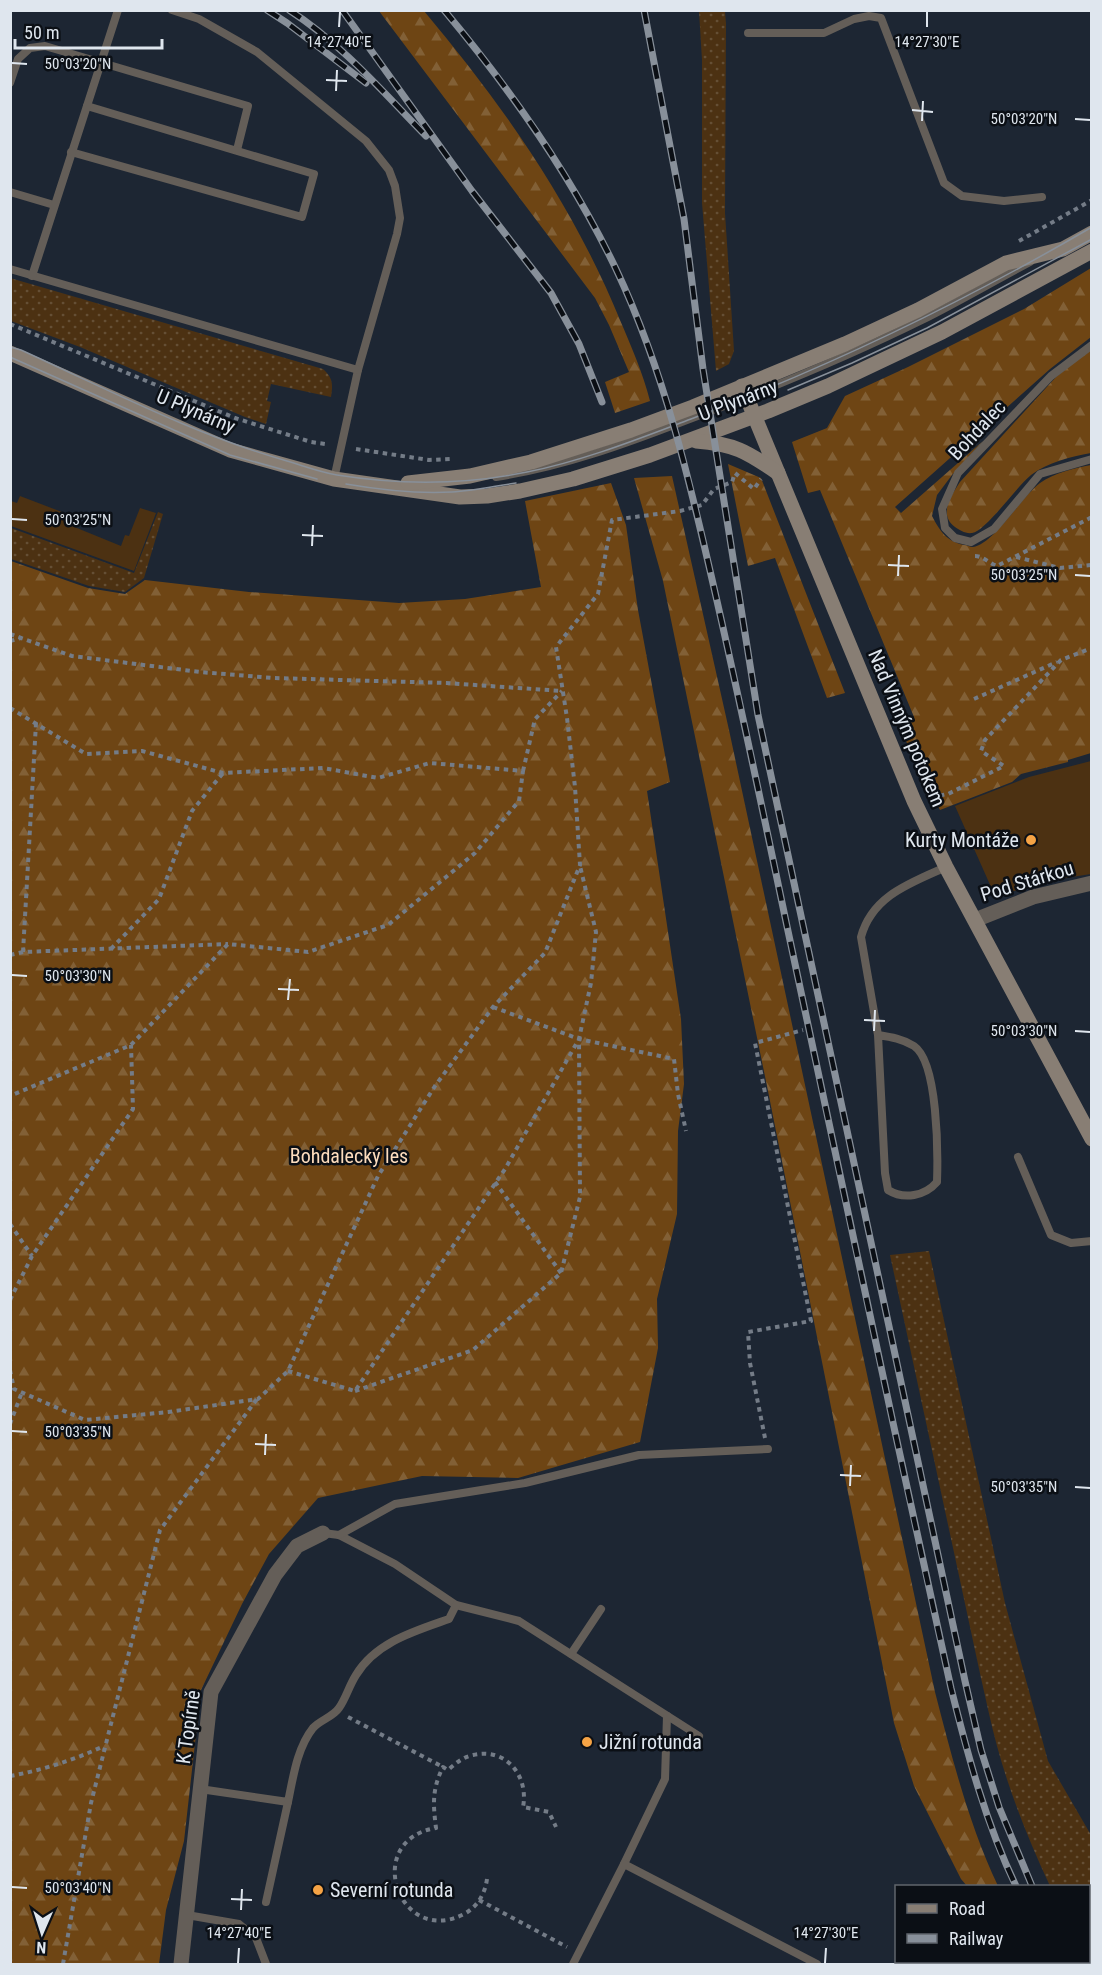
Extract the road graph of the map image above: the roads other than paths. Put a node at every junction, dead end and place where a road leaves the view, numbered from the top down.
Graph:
1 (118, 10) edge
2 (172, 10) edge
3 (748, 33) dead end
4 (102, 62) junction
5 (10, 83) edge
6 (87, 106) junction
7 (237, 150) junction
8 (71, 152) junction
9 (10, 192) edge
10 (1042, 197) dead end
11 (54, 205) junction
12 (1092, 233) edge
13 (1092, 252) edge
14 (10, 269) edge
15 (32, 276) junction
16 (1092, 345) edge
17 (10, 353) edge
18 (358, 370) junction
19 (745, 392) junction
20 (755, 416) junction
21 (690, 441) junction
22 (1092, 459) edge
23 (778, 473) junction
24 (334, 479) junction
25 (373, 484) junction
26 (946, 867) junction
27 (1092, 883) edge
28 (975, 920) junction
29 (878, 1035) junction
30 (1092, 1139) edge
31 (1018, 1157) dead end
32 (1092, 1241) edge
33 (768, 1449) road end
34 (331, 1534) junction
35 (456, 1605) junction
36 (601, 1609) dead end
37 (571, 1654) junction
38 (667, 1716) junction
39 (699, 1736) dead end
40 (200, 1789) junction
41 (288, 1802) junction
42 (624, 1864) junction
43 (266, 1902) dead end
44 (187, 1915) junction
45 (181, 1965) edge
46 (266, 1965) edge
47 (573, 1965) edge
48 (817, 1965) edge

1 - 4 lane
2 - 18 lane
3 - 10 lane
4 - 5 lane
4 - 6 lane
4 - 7 lane
6 - 7 lane
6 - 8 lane
7 - 8 lane
8 - 11 lane
9 - 11 lane
11 - 15 lane
12 - 19 street, U Plynárny
13 - 20 street, U Plynárny
14 - 15 lane
15 - 18 lane
16 - 22 lane, Bohdalec
17 - 24 street, U Plynárny
18 - 24 lane
19 - 20 street, Nad Vinným potokem
19 - 25 street, U Plynárny
20 - 21 street, U Plynárny
20 - 23 street, Nad Vinným potokem
21 - 23 street
21 - 25 street, U Plynárny
23 - 26 street, Nad Vinným potokem
24 - 25 street, U Plynárny
26 - 28 street, Nad Vinným potokem
26 - 29 lane
27 - 28 street, Pod Stárkou
28 - 30 street, Nad Vinným potokem
29 - 29 lane
31 - 32 lane
33 - 34 lane
34 - 35 lane
34 - 40 street, K Topírně
35 - 37 lane
35 - 41 lane
36 - 37 lane
37 - 38 lane
38 - 39 lane
38 - 42 lane
40 - 41 lane
40 - 44 street, K Topírně
41 - 43 lane
42 - 47 lane
42 - 48 lane
44 - 45 street, K Topírně
44 - 46 lane

